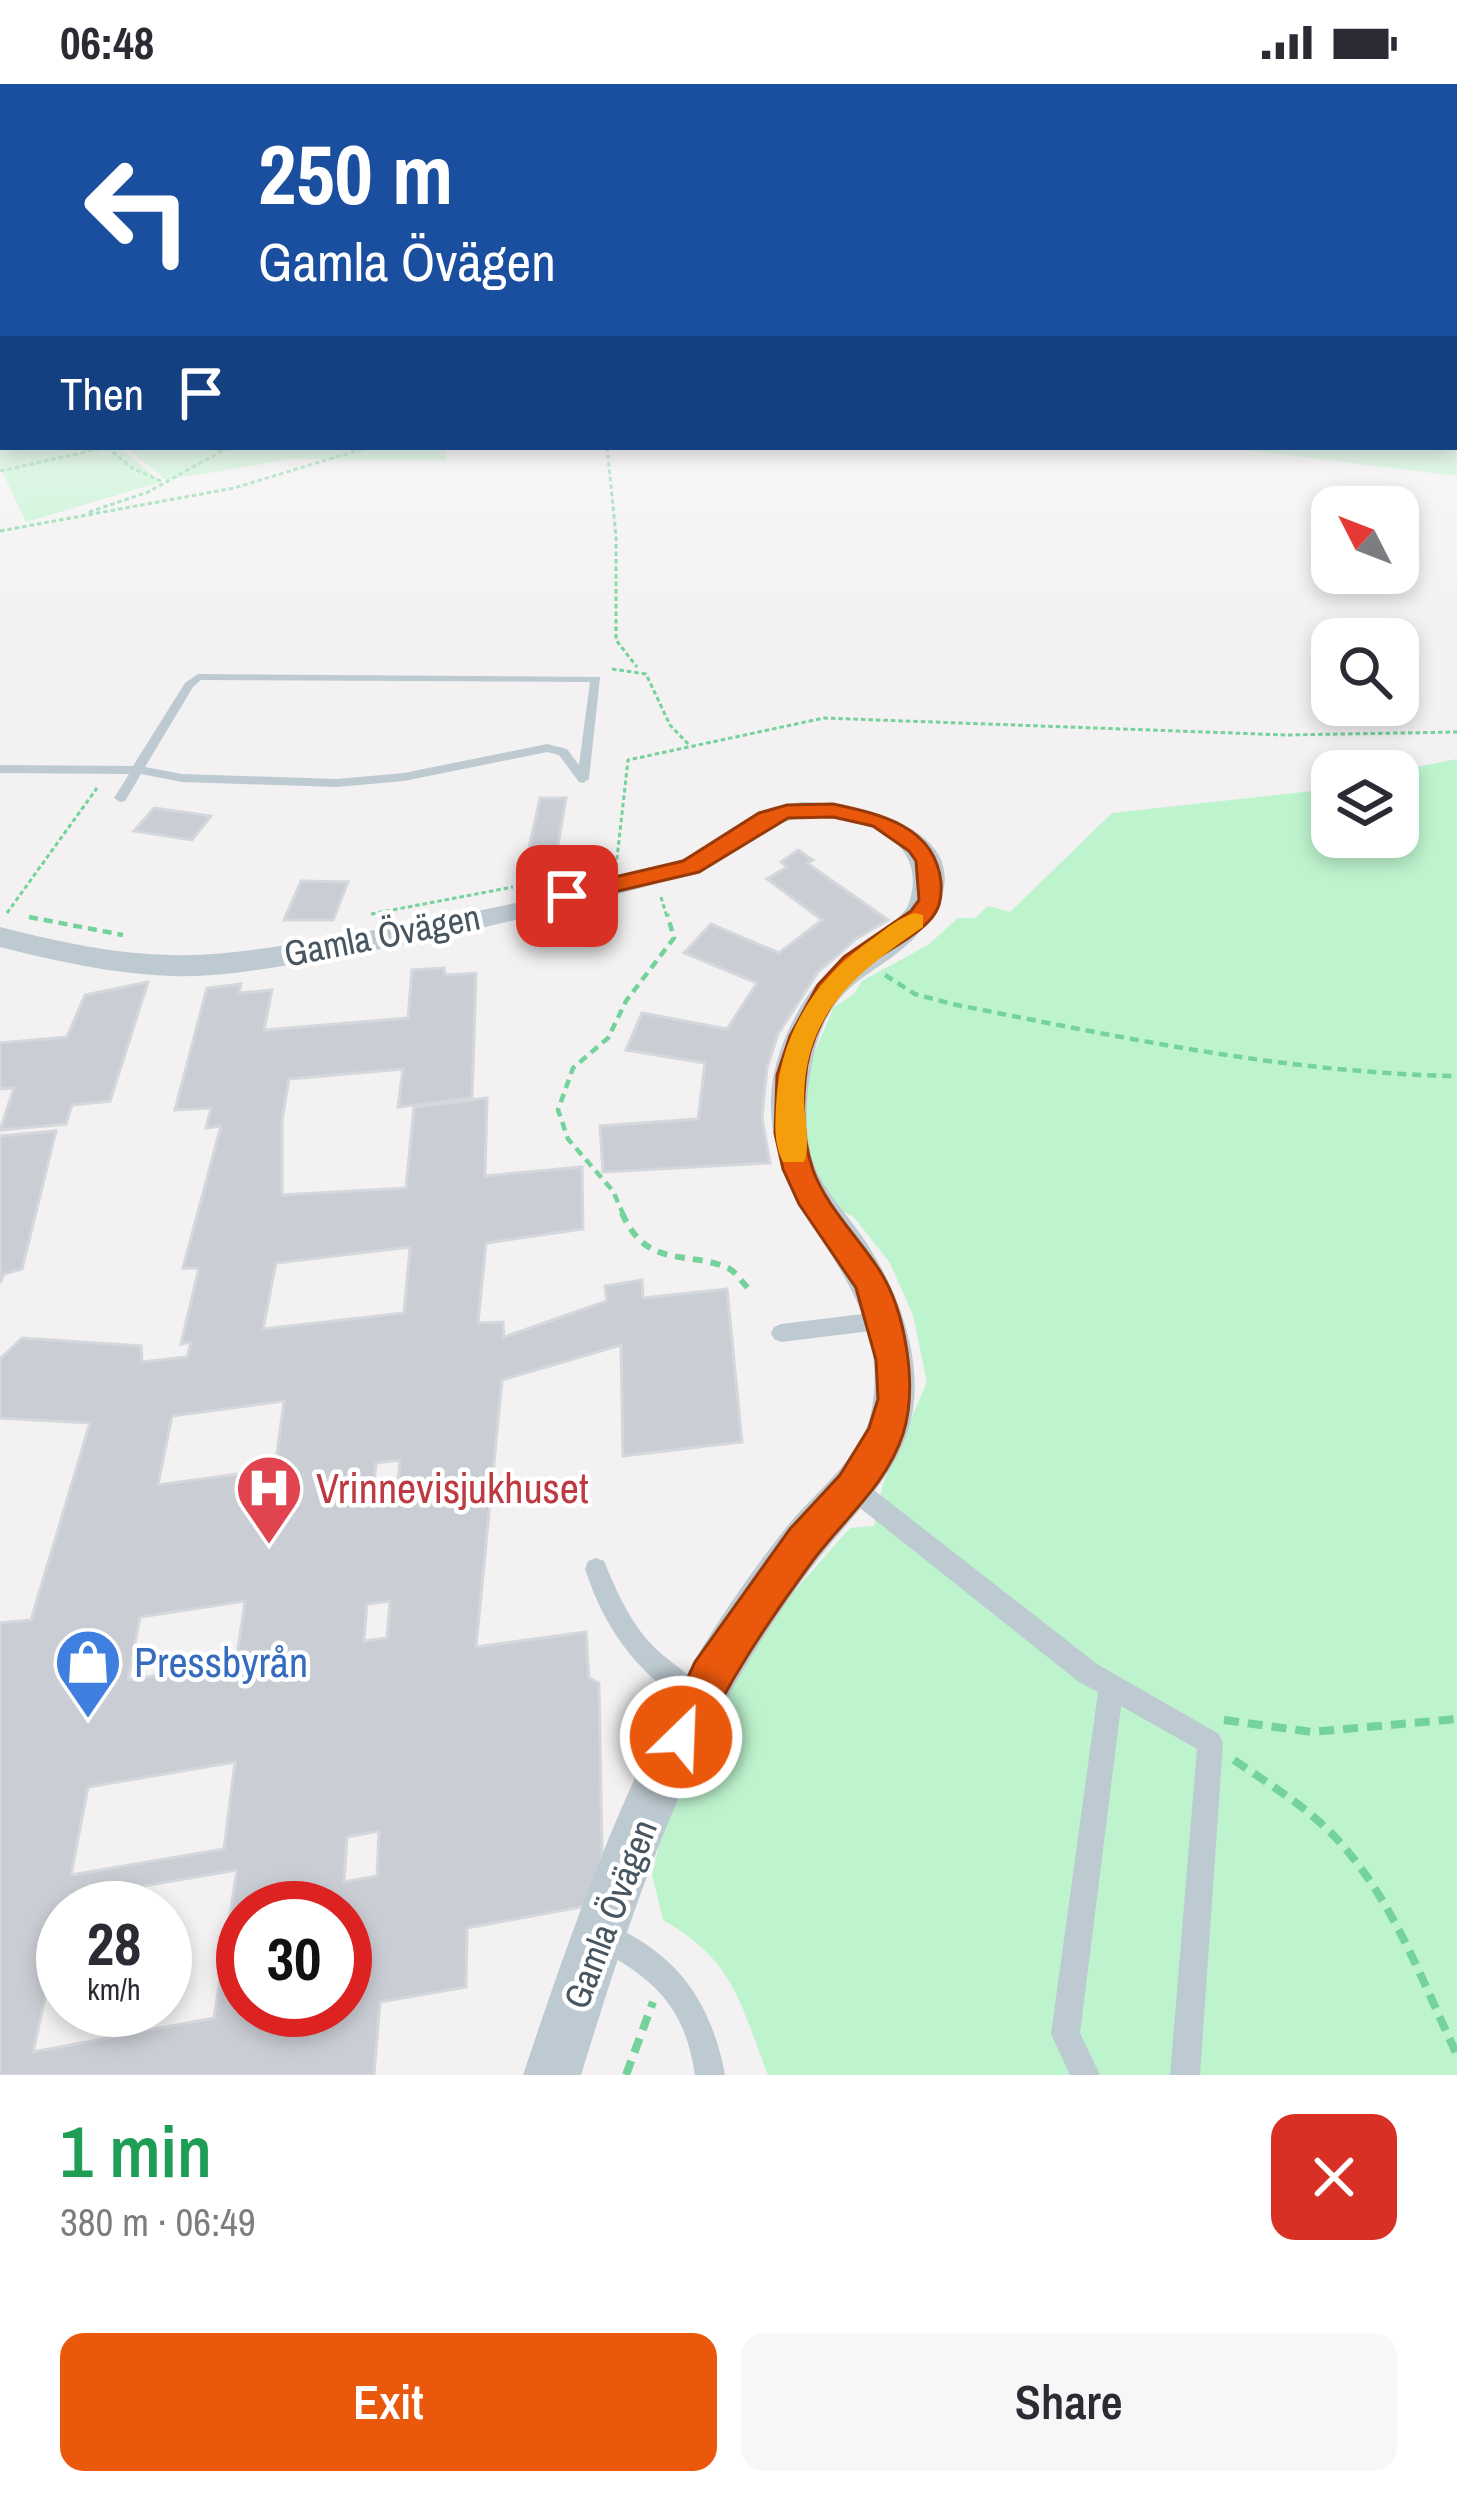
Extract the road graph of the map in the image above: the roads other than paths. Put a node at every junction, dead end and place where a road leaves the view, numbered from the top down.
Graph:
1 (0, 769) edge
2 (138, 770) junction
3 (120, 798) dead end
4 (3, 925) edge
5 (879, 1321) junction
6 (781, 1333) dead end
7 (853, 1488) junction
8 (596, 1569) dead end
9 (1111, 1687) junction
10 (698, 1700) junction
11 (601, 1934) junction
12 (552, 2075) edge
13 (710, 2075) edge
14 (1084, 2075) edge
15 (1185, 2075) edge

1 - 2 lane
2 - 2 lane
2 - 3 lane
4 - 5 street, Gamla Övägen
5 - 6 lane
5 - 7 street, Gamla Övägen
7 - 9 lane
7 - 10 street, Gamla Övägen
8 - 10 lane
9 - 14 lane
9 - 15 lane
10 - 11 street, Gamla Övägen
11 - 12 street, Gamla Övägen
11 - 13 lane

